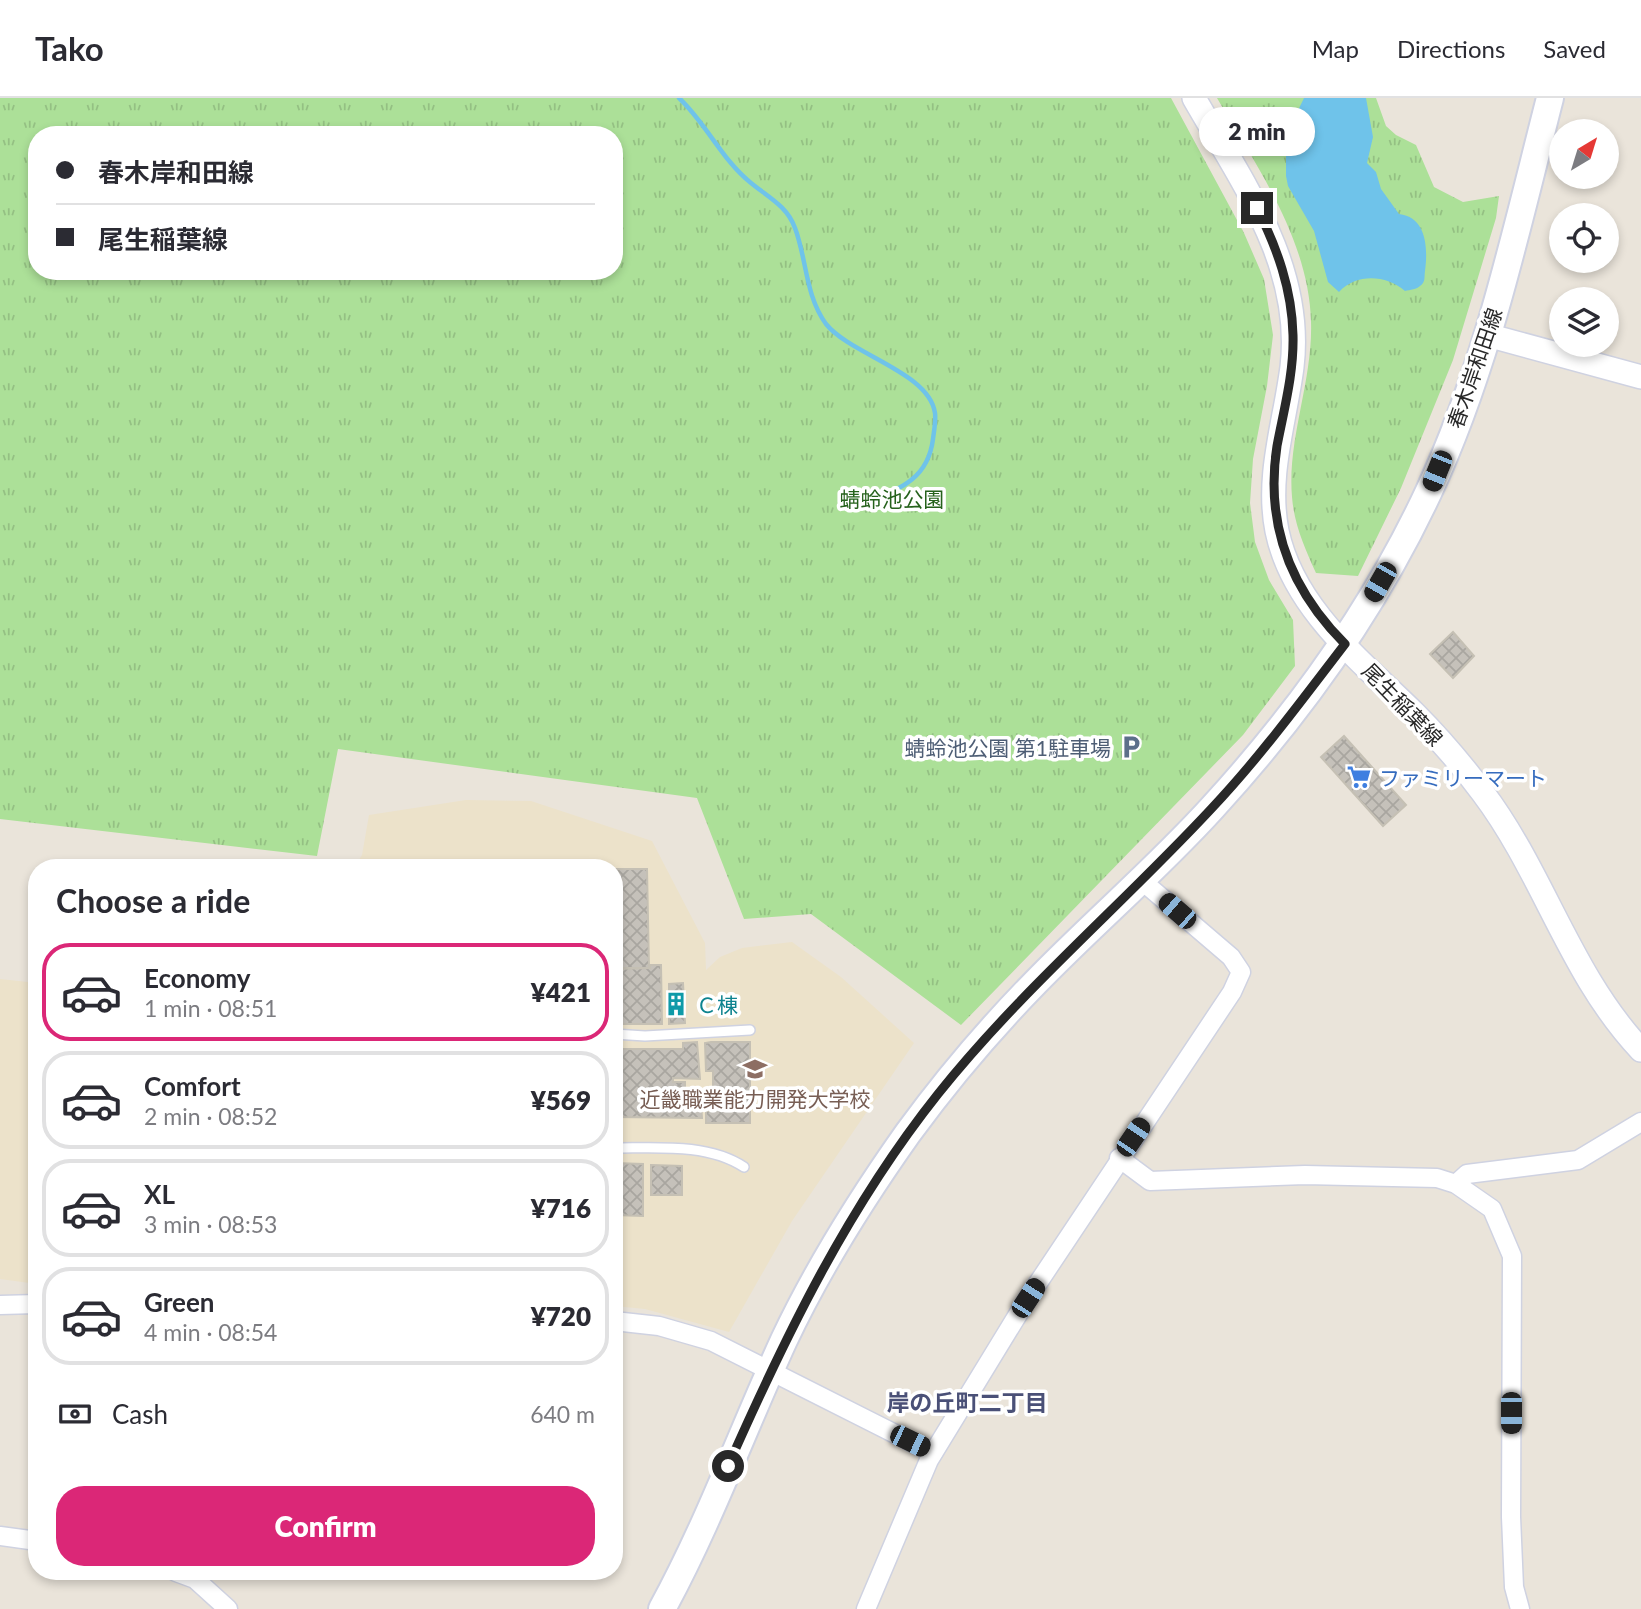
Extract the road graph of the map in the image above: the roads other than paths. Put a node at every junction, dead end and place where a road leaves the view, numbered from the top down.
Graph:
1 (1194, 98) edge
2 (1550, 98) edge
3 (1487, 335) junction
4 (1641, 377) edge
5 (1345, 644) junction
6 (1141, 880) junction
7 (750, 1030) dead end
8 (623, 1035) edge
9 (1641, 1050) edge
10 (1641, 1122) edge
11 (623, 1148) edge
12 (1119, 1158) junction
13 (744, 1167) dead end
14 (1456, 1184) junction
15 (28, 1304) edge
16 (0, 1305) edge
17 (623, 1322) edge
18 (769, 1373) junction
19 (933, 1452) junction
20 (0, 1536) edge
21 (28, 1540) edge
22 (196, 1580) edge
23 (228, 1609) edge
24 (662, 1609) edge
25 (866, 1609) edge
26 (1520, 1609) edge

1 - 5 street, 尾生稲葉線
2 - 3 main road, 春木岸和田線
3 - 4 street
3 - 5 main road, 春木岸和田線
5 - 6 main road, 春木岸和田線
5 - 9 street, 尾生稲葉線
6 - 12 street
6 - 18 main road, 春木岸和田線
7 - 8 lane
10 - 14 street
11 - 13 lane
12 - 14 street
12 - 19 street
14 - 26 street
15 - 16 street
17 - 18 street
18 - 19 street
18 - 24 main road, 春木岸和田線
19 - 25 street
20 - 21 street
22 - 23 street

